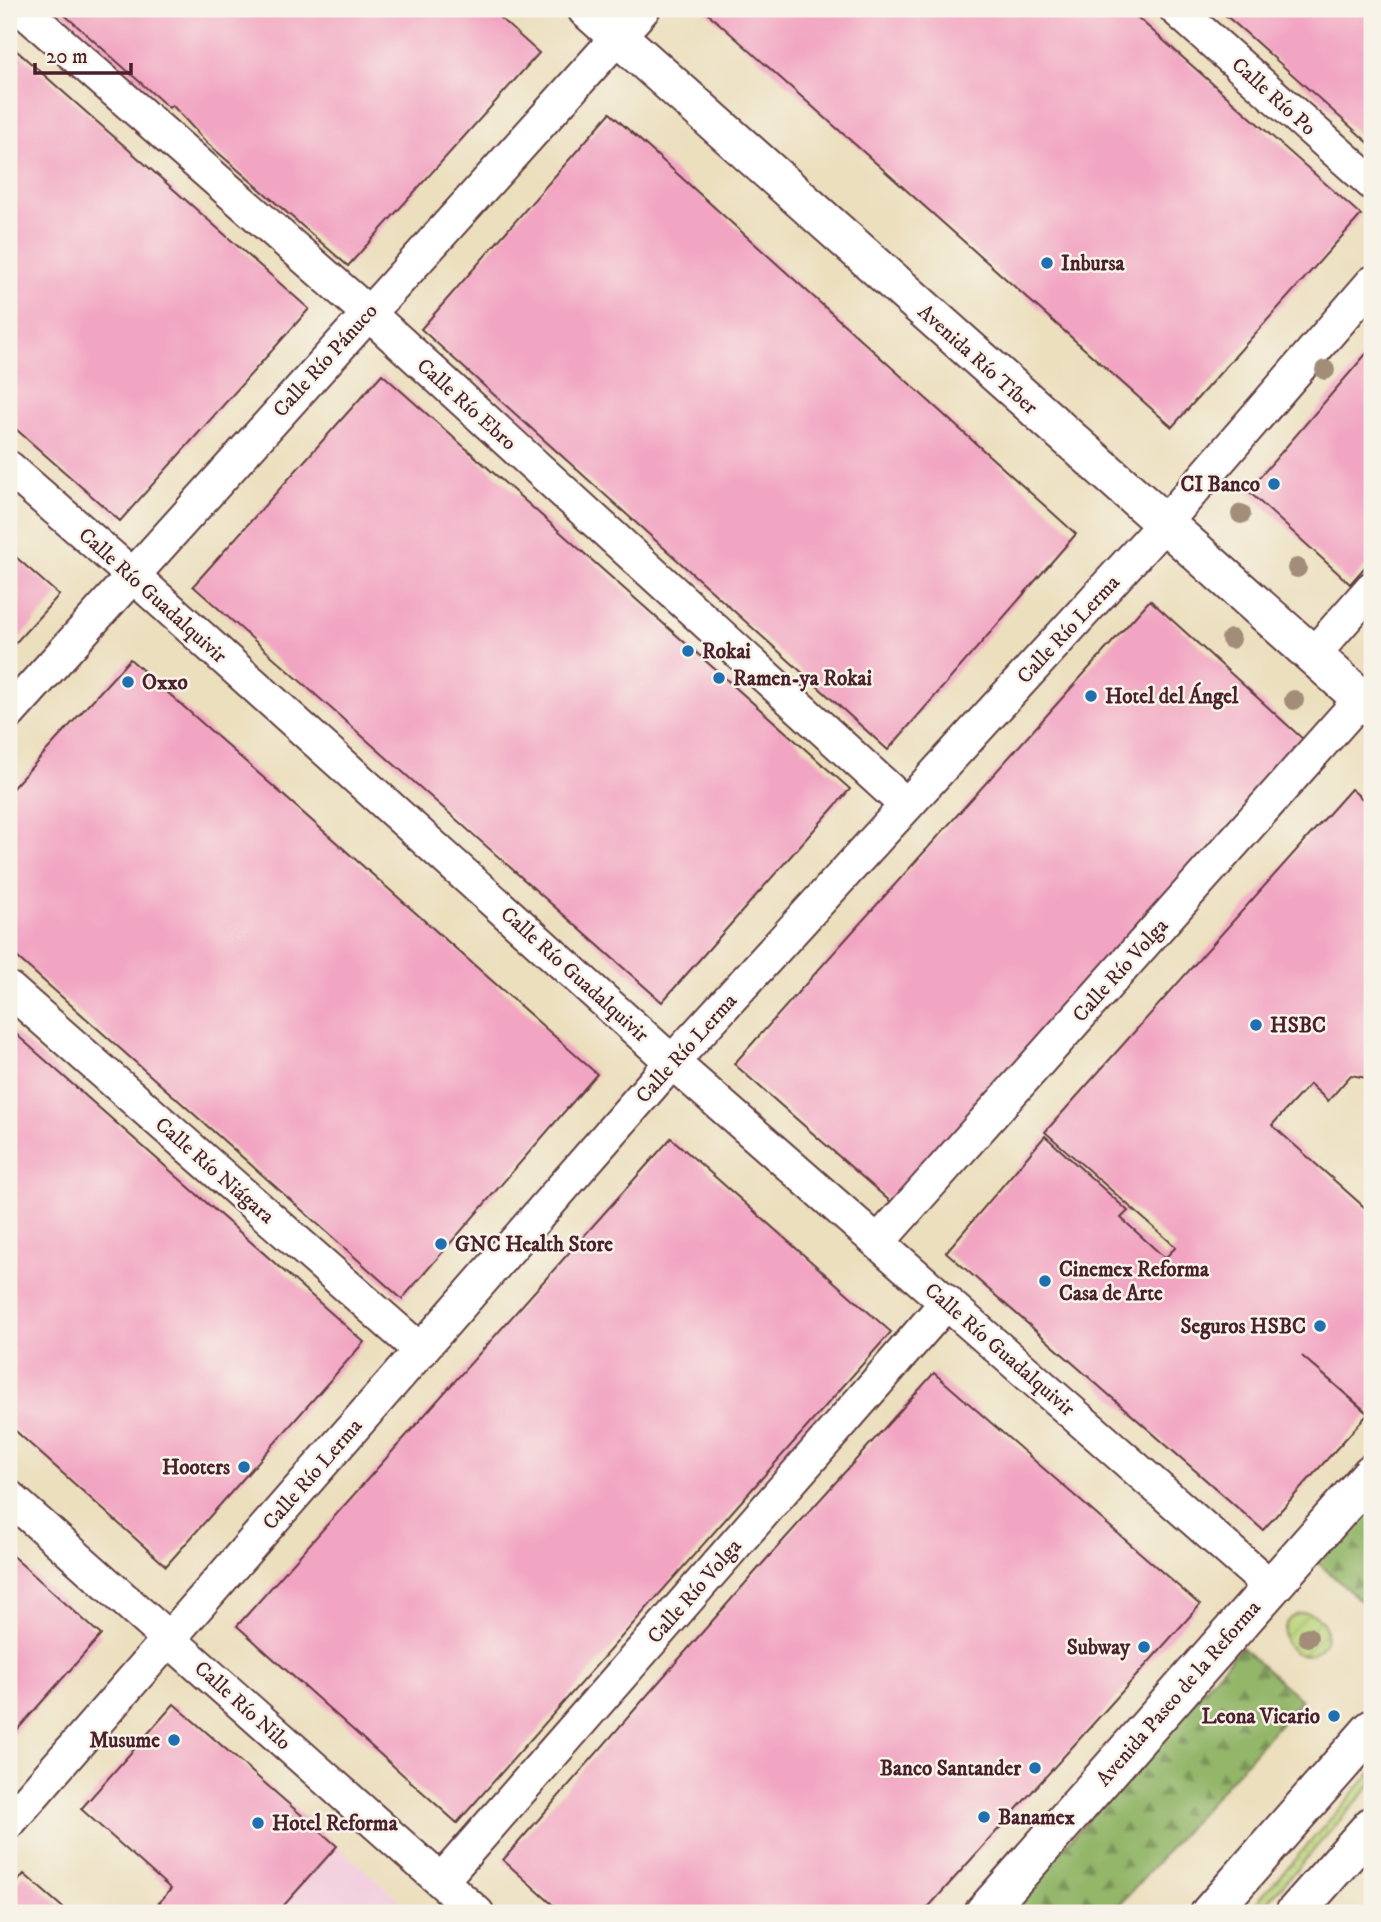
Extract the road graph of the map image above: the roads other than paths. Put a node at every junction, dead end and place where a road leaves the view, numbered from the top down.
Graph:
1 (22, 9) edge
2 (587, 9) edge
3 (643, 9) edge
4 (1176, 9) edge
5 (618, 37) junction
6 (1372, 183) edge
7 (1372, 283) edge
8 (368, 313) junction
9 (9, 468) edge
10 (1163, 525) junction
11 (131, 574) junction
12 (1372, 588) edge
13 (1312, 655) junction
14 (1367, 703) edge
15 (9, 713) edge
16 (906, 805) junction
17 (9, 989) edge
18 (672, 1062) junction
19 (878, 1242) junction
20 (947, 1302) junction
21 (421, 1351) junction
22 (1372, 1473) edge
23 (9, 1497) edge
24 (1271, 1587) junction
25 (168, 1639) junction
26 (1372, 1729) edge
27 (9, 1822) edge
28 (1372, 1826) edge
29 (441, 1881) junction
30 (477, 1913) edge
31 (984, 1913) edge
32 (1210, 1913) edge
33 (1295, 1913) edge

1 - 8 street, Calle Río Ebro
2 - 5 main road, Avenida Río Tíber
3 - 5 street, Calle Río Pánuco
4 - 6 street, Calle Río Po
5 - 8 street, Calle Río Pánuco
5 - 10 main road, Avenida Río Tíber
7 - 10 street, Calle Río Lerma
8 - 11 street, Calle Río Pánuco
8 - 16 street, Calle Río Ebro
9 - 11 street, Calle Río Guadalquivir
10 - 13 main road, Avenida Río Tíber
10 - 16 street, Calle Río Lerma
11 - 15 street, Calle Río Pánuco
11 - 18 street, Calle Río Guadalquivir
12 - 13 street
13 - 14 main road, Avenida Río Tíber
14 - 19 street, Calle Río Volga
16 - 18 street, Calle Río Lerma
17 - 21 street, Calle Río Niágara
18 - 19 street, Calle Río Guadalquivir
18 - 21 street, Calle Río Lerma
19 - 20 street, Calle Río Guadalquivir
20 - 24 street, Calle Río Guadalquivir
20 - 29 street, Calle Río Volga
21 - 25 street, Calle Río Lerma
22 - 24 main road, Avenida Paseo de la Reforma
23 - 25 street, Calle Río Nilo
24 - 31 main road, Avenida Paseo de la Reforma
25 - 27 street, Calle Río Lerma
25 - 29 street, Calle Río Nilo
26 - 32 main road
28 - 33 main road
29 - 30 street, Calle Río Nilo

